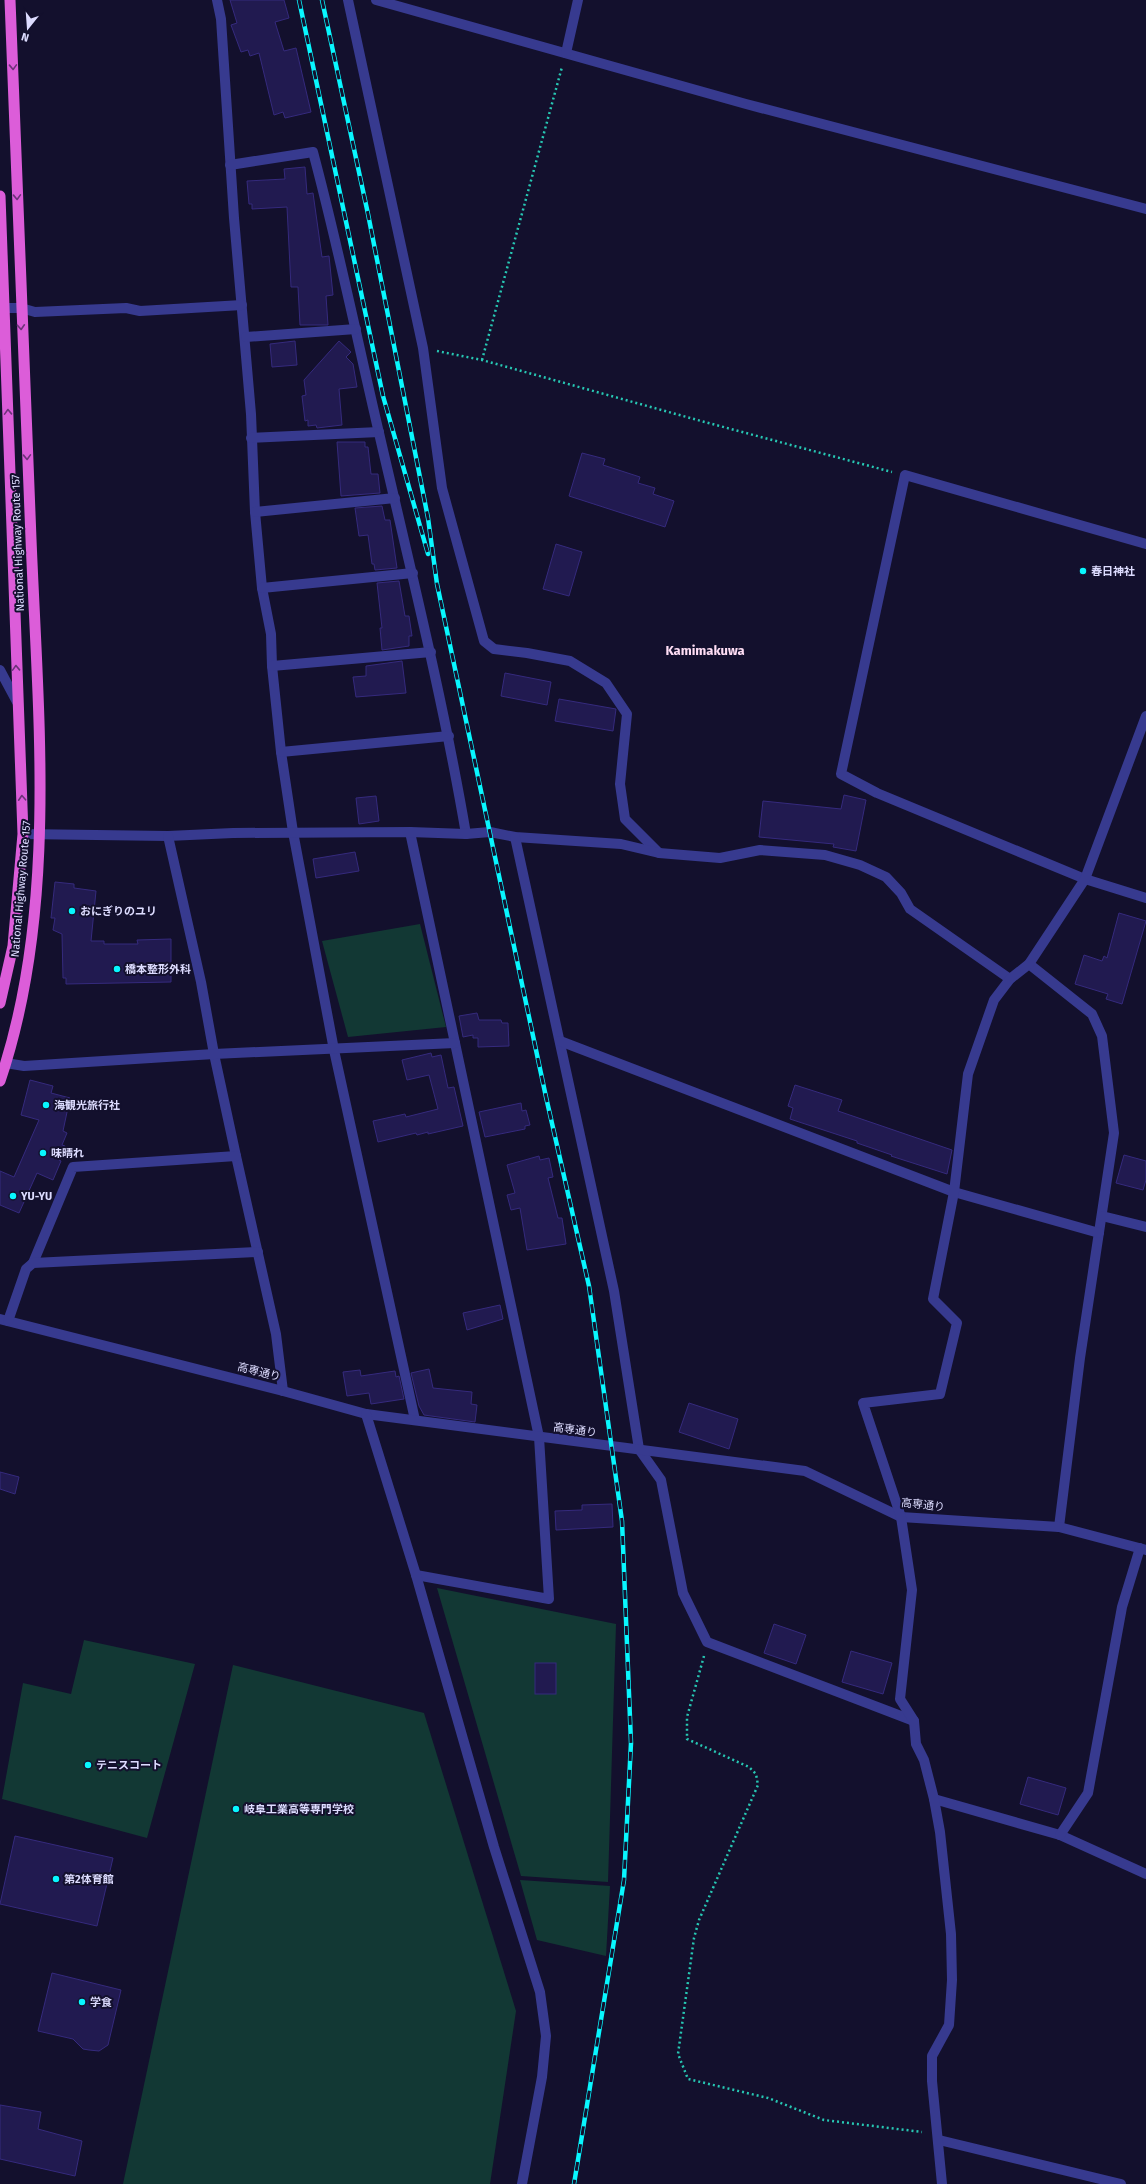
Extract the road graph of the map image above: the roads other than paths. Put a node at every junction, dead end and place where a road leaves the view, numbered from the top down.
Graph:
1 (10, 0) edge
2 (217, 0) edge
3 (348, 0) edge
4 (376, 0) edge
5 (578, 0) edge
6 (566, 53) junction
7 (230, 165) junction
8 (0, 196) edge
9 (1146, 209) edge
10 (242, 305) junction
11 (2, 308) edge
12 (21, 308) junction
13 (356, 329) junction
14 (246, 337) junction
15 (379, 432) junction
16 (251, 438) junction
17 (395, 498) junction
18 (255, 512) junction
19 (1146, 544) edge
20 (412, 573) junction
21 (262, 588) junction
22 (431, 652) junction
23 (272, 666) junction
24 (0, 670) edge
25 (17, 702) junction
26 (1146, 716) edge
27 (449, 736) junction
28 (280, 752) junction
29 (293, 832) junction
30 (410, 832) junction
31 (23, 834) junction
32 (466, 834) junction
33 (40, 835) junction
34 (168, 836) junction
35 (515, 836) junction
36 (659, 853) junction
37 (1085, 879) junction
38 (1146, 898) edge
39 (1029, 964) junction
40 (1010, 979) junction
41 (0, 1003) edge
42 (560, 1041) junction
43 (454, 1043) junction
44 (334, 1050) junction
45 (214, 1054) junction
46 (6, 1063) junction
47 (0, 1080) edge
48 (236, 1156) junction
49 (954, 1192) junction
50 (1102, 1216) junction
51 (1146, 1227) edge
52 (1099, 1233) junction
53 (258, 1252) junction
54 (34, 1263) junction
55 (4, 1320) edge
56 (283, 1391) junction
57 (366, 1414) junction
58 (415, 1420) junction
59 (538, 1437) junction
60 (640, 1449) junction
61 (900, 1517) junction
62 (1059, 1527) junction
63 (1143, 1549) edge
64 (416, 1575) junction
65 (914, 1721) junction
66 (934, 1799) junction
67 (1060, 1835) junction
68 (1146, 1874) edge
69 (938, 2137) junction
70 (522, 2184) edge
71 (942, 2184) edge
72 (1121, 2184) edge

1 -> 12 highway, National Highway Route 157
2 - 7 street
3 - 36 street
4 - 6 street
5 - 6 street
6 - 9 street
7 - 10 street
7 - 13 street
8 - 11 highway, National Highway Route 157
10 - 12 street
10 - 14 street
11 - 12 street
25 -> 11 highway, National Highway Route 157
12 -> 33 highway, National Highway Route 157
13 - 14 street
13 - 15 street
14 - 16 street
15 - 16 street
15 - 17 street
16 - 18 street
17 - 18 street
17 - 20 street
18 - 21 street
19 - 37 street
20 - 21 street
20 - 22 street
21 - 23 street
22 - 23 street
22 - 27 street
23 - 28 street
24 - 25 street
31 -> 25 highway, National Highway Route 157
26 - 37 street
27 - 28 street
27 - 32 street
28 - 29 street
29 - 30 street
29 - 34 street
29 - 44 street
30 - 32 street
30 - 43 street
31 - 33 street
31 - 41 highway, National Highway Route 157
32 - 35 street
33 - 34 street
33 - 46 highway, National Highway Route 157
34 - 45 street
35 - 36 street
35 - 42 street
36 - 40 street
37 - 38 street
37 - 39 street
39 - 40 street
39 - 50 street
40 - 49 street
42 - 49 street
42 - 60 street
43 - 44 street
43 - 59 street
44 - 45 street
44 - 58 street
45 - 46 street
45 - 48 street
46 - 47 highway, National Highway Route 157
48 - 53 street
48 - 54 street
49 - 52 street
49 - 61 street
50 - 51 street
50 - 52 street
52 - 62 street
53 - 54 street
53 - 56 street
54 - 55 street
55 - 56 street, 高専通り
56 - 57 street, 高専通り
57 - 58 street, 高専通り
57 - 64 street
58 - 59 street, 高専通り
59 - 60 street, 高専通り
59 - 64 street
60 - 61 street, 高専通り
60 - 65 street
61 - 62 street, 高専通り
61 - 65 street
62 - 63 street, 高専通り
63 - 67 street
64 - 70 street
65 - 66 street
66 - 67 street
66 - 69 street
67 - 68 street
69 - 71 street
69 - 72 street

